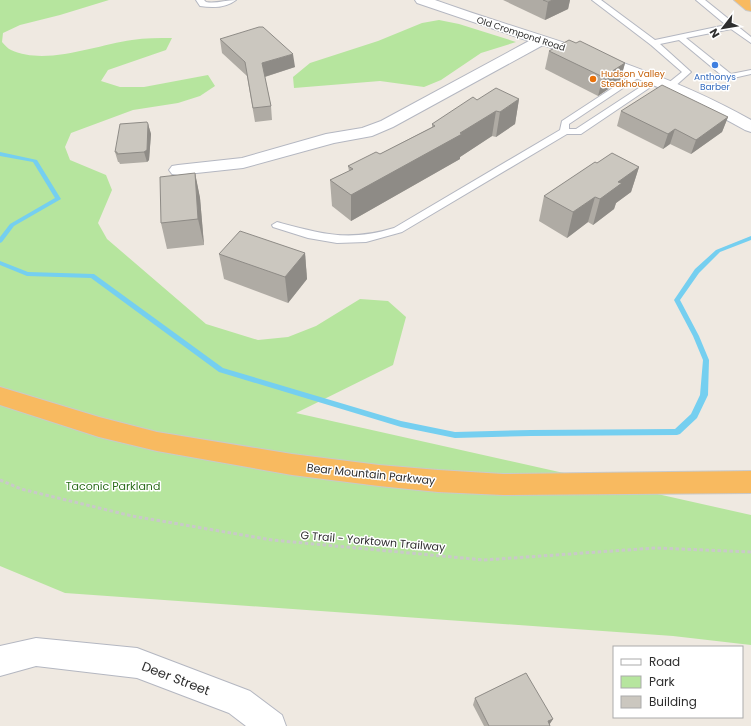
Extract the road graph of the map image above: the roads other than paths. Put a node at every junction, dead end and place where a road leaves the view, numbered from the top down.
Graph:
1 (200, 0) edge
2 (232, 0) edge
3 (422, 0) edge
4 (596, 0) edge
5 (700, 0) edge
6 (741, 0) edge
7 (751, 7) edge
8 (732, 26) junction
9 (680, 37) junction
10 (540, 41) junction
11 (751, 41) edge
12 (654, 43) junction
13 (751, 72) edge
14 (640, 74) junction
15 (664, 83) junction
16 (751, 127) edge
17 (564, 131) junction
18 (178, 170) dead end
19 (277, 225) dead end
20 (0, 396) edge
21 (751, 482) edge
22 (0, 660) edge
23 (271, 726) edge

1 - 2 lane
3 - 10 street, Old Crompond Road
4 - 12 lane
5 - 8 lane
6 - 7 highway
8 - 9 lane
8 - 11 lane
9 - 12 lane
9 - 13 lane
10 - 14 street, Old Crompond Road
10 - 18 street
12 - 15 lane
14 - 15 street, Old Crompond Road
14 - 17 lane
15 - 16 street, Old Crompond Road
15 - 17 lane
17 - 19 lane
20 - 21 highway, Bear Mountain Parkway
22 - 23 street, Deer Street

